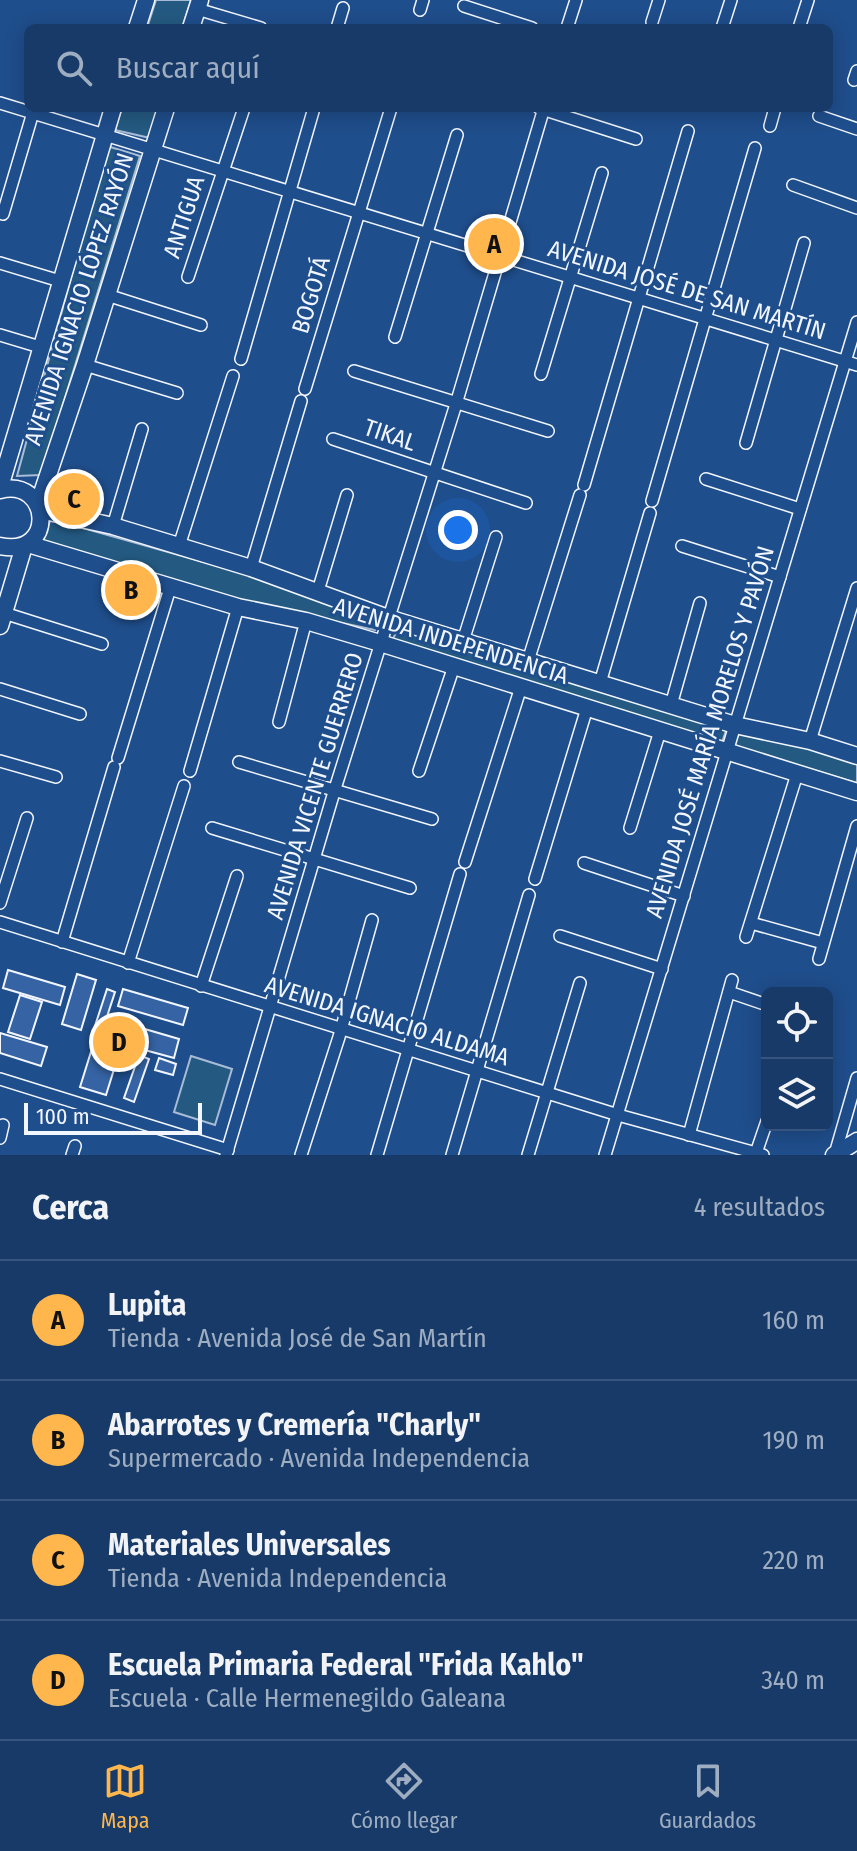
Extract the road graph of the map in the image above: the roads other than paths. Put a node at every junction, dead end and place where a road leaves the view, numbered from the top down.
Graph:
1 (146, 0) edge
2 (576, 0) edge
3 (659, 0) edge
4 (731, 0) edge
5 (808, 0) edge
6 (198, 5) edge
7 (464, 6) dead end
8 (343, 8) dead end
9 (652, 22) dead end
10 (138, 24) edge
11 (250, 24) edge
12 (338, 24) edge
13 (520, 24) edge
14 (568, 24) edge
15 (723, 24) edge
16 (800, 24) edge
17 (0, 103) edge
18 (24, 108) edge
19 (32, 112) edge
20 (39, 112) edge
21 (112, 112) edge
22 (165, 112) edge
23 (243, 112) edge
24 (313, 112) edge
25 (390, 112) edge
26 (541, 112) edge
27 (551, 112) edge
28 (774, 112) edge
29 (819, 116) dead end
30 (770, 126) dead end
31 (857, 129) edge
32 (688, 131) dead end
33 (106, 135) junction
34 (457, 135) dead end
35 (636, 139) dead end
36 (755, 148) dead end
37 (153, 150) junction
38 (223, 171) junction
39 (602, 173) dead end
40 (793, 185) dead end
41 (290, 192) junction
42 (857, 208) edge
43 (359, 213) junction
44 (3, 214) dead end
45 (427, 233) junction
46 (804, 243) dead end
47 (501, 256) junction
48 (0, 263) edge
49 (188, 277) dead end
50 (570, 277) junction
51 (60, 281) junction
52 (107, 295) junction
53 (639, 299) junction
54 (705, 319) junction
55 (857, 322) edge
56 (201, 325) dead end
57 (0, 335) edge
58 (395, 337) dead end
59 (775, 340) junction
60 (40, 347) junction
61 (241, 359) dead end
62 (851, 364) edge
63 (85, 365) junction
64 (354, 371) dead end
65 (541, 374) dead end
66 (233, 376) dead end
67 (177, 393) dead end
68 (456, 404) junction
69 (142, 429) dead end
70 (548, 431) dead end
71 (333, 439) dead end
72 (746, 443) dead end
73 (433, 473) junction
74 (706, 479) dead end
75 (0, 488) edge
76 (347, 495) dead end
77 (526, 503) dead end
78 (39, 508) junction
79 (800, 509) junction
80 (113, 526) junction
81 (496, 537) dead end
82 (26, 545) junction
83 (0, 546) edge
84 (179, 546) junction
85 (682, 546) dead end
86 (251, 568) junction
87 (780, 577) junction
88 (171, 585) junction
89 (857, 588) edge
90 (318, 591) junction
91 (700, 603) dead end
92 (238, 607) junction
93 (388, 618) junction
94 (2, 619) edge
95 (306, 621) junction
96 (463, 641) junction
97 (380, 643) junction
98 (102, 644) dead end
99 (528, 661) junction
100 (454, 666) junction
101 (600, 683) junction
102 (521, 687) junction
103 (0, 689) edge
104 (671, 705) junction
105 (587, 708) junction
106 (80, 714) dead end
107 (279, 722) dead end
108 (735, 725) junction
109 (660, 731) junction
110 (810, 741) junction
111 (726, 752) junction
112 (857, 756) edge
113 (0, 761) edge
114 (239, 762) dead end
115 (190, 771) dead end
116 (419, 771) dead end
117 (797, 774) junction
118 (56, 777) dead end
119 (184, 786) dead end
120 (334, 792) junction
121 (857, 792) edge
122 (27, 818) dead end
123 (432, 819) dead end
124 (857, 826) edge
125 (212, 828) dead end
126 (630, 828) dead end
127 (315, 859) junction
128 (465, 862) dead end
129 (584, 863) dead end
130 (460, 874) dead end
131 (237, 876) dead end
132 (535, 879) dead end
133 (410, 888) dead end
134 (529, 895) dead end
135 (684, 896) junction
136 (0, 903) edge
137 (372, 920) dead end
138 (0, 922) edge
139 (751, 923) junction
140 (560, 936) dead end
141 (746, 937) dead end
142 (62, 942) junction
143 (823, 943) junction
144 (819, 959) dead end
145 (128, 963) junction
146 (662, 969) junction
147 (580, 983) dead end
148 (201, 986) junction
149 (761, 1002) edge
150 (272, 1009) junction
151 (341, 1030) junction
152 (408, 1051) junction
153 (478, 1072) junction
154 (857, 1078) edge
155 (0, 1079) edge
156 (547, 1093) junction
157 (618, 1115) junction
158 (3, 1125) dead end
159 (765, 1131) edge
160 (689, 1135) junction
161 (0, 1138) edge
162 (857, 1141) edge
163 (227, 1153) edge
164 (759, 1154) edge
165 (834, 1154) edge
166 (301, 1155) edge
167 (377, 1155) edge
168 (452, 1155) edge
169 (528, 1155) edge
170 (605, 1155) edge

1 - 10 main road
2 - 14 street
3 - 9 street
4 - 15 street
5 - 16 street
6 - 11 street
7 - 13 street
8 - 12 street
17 - 18 street, AVENIDA JOSÉ DE SAN MARTÍN
19 - 44 street
20 - 33 street, AVENIDA JOSÉ DE SAN MARTÍN
21 - 33 main road, AVENIDA IGNACIO LÓPEZ RAYÓN
22 - 37 main road, AVENIDA IGNACIO LÓPEZ RAYÓN
23 - 38 street, ANTIGUA
24 - 41 street
25 - 43 street, BOGOTÁ
26 - 47 street, AVENIDA VICENTE GUERRERO
27 - 35 street
28 - 30 street
29 - 31 street
32 - 53 street
33 - 37 street, AVENIDA JOSÉ DE SAN MARTÍN
33 - 51 main road, AVENIDA IGNACIO LÓPEZ RAYÓN
34 - 45 street
36 - 54 street
37 - 38 street, AVENIDA JOSÉ DE SAN MARTÍN
37 - 52 main road, AVENIDA IGNACIO LÓPEZ RAYÓN
38 - 41 street, AVENIDA JOSÉ DE SAN MARTÍN
38 - 49 street, ANTIGUA
39 - 50 street
40 - 42 street
41 - 43 street, AVENIDA JOSÉ DE SAN MARTÍN
41 - 61 street
43 - 45 street, AVENIDA JOSÉ DE SAN MARTÍN
43 - 86 street, BOGOTÁ
45 - 47 street, AVENIDA JOSÉ DE SAN MARTÍN
45 - 58 street
46 - 59 street
47 - 50 street, AVENIDA JOSÉ DE SAN MARTÍN
47 - 68 street, AVENIDA VICENTE GUERRERO
48 - 51 street
50 - 53 street, AVENIDA JOSÉ DE SAN MARTÍN
50 - 65 street
51 - 60 main road, AVENIDA IGNACIO LÓPEZ RAYÓN
52 - 56 street
52 - 63 main road, AVENIDA IGNACIO LÓPEZ RAYÓN
53 - 54 street, AVENIDA JOSÉ DE SAN MARTÍN
53 - 99 street
54 - 59 street, AVENIDA JOSÉ DE SAN MARTÍN
54 - 101 street
55 - 62 street, AVENIDA JOSÉ MARÍA MORELOS Y PAVÓN
57 - 60 street
59 - 62 street, AVENIDA JOSÉ DE SAN MARTÍN
59 - 72 street
60 - 75 main road, AVENIDA IGNACIO LÓPEZ RAYÓN
62 - 79 street, AVENIDA JOSÉ MARÍA MORELOS Y PAVÓN
63 - 67 street
63 - 78 main road, AVENIDA IGNACIO LÓPEZ RAYÓN
64 - 68 street
66 - 84 street
68 - 70 street
68 - 73 street, AVENIDA VICENTE GUERRERO
69 - 80 street
71 - 73 street, TIKAL
73 - 77 street, TIKAL
73 - 93 street, AVENIDA VICENTE GUERRERO
74 - 79 street
75 - 78 main road, AVENIDA INDEPENDENCIA
76 - 90 street
78 - 80 main road, AVENIDA INDEPENDENCIA
78 - 82 main road, AVENIDA IGNACIO LÓPEZ RAYÓN
79 - 87 street, AVENIDA JOSÉ MARÍA MORELOS Y PAVÓN
80 - 84 main road, AVENIDA INDEPENDENCIA
81 - 96 street
82 - 83 main road, AVENIDA INDEPENDENCIA
82 - 88 main road, AVENIDA INDEPENDENCIA
82 - 94 main road
84 - 86 main road, AVENIDA INDEPENDENCIA
85 - 87 street
86 - 90 main road, AVENIDA INDEPENDENCIA
87 - 108 street, AVENIDA JOSÉ MARÍA MORELOS Y PAVÓN
88 - 92 main road, AVENIDA INDEPENDENCIA
88 - 142 street
89 - 110 street
90 - 93 main road, AVENIDA INDEPENDENCIA
91 - 104 street
92 - 95 main road, AVENIDA INDEPENDENCIA
92 - 115 street
93 - 96 main road, AVENIDA INDEPENDENCIA
93 - 97 street, AVENIDA VICENTE GUERRERO
94 - 98 street
95 - 97 main road, AVENIDA INDEPENDENCIA
95 - 107 street
96 - 99 main road, AVENIDA INDEPENDENCIA
97 - 100 main road, AVENIDA INDEPENDENCIA
97 - 120 street, AVENIDA VICENTE GUERRERO
99 - 101 main road, AVENIDA INDEPENDENCIA
100 - 102 main road, AVENIDA INDEPENDENCIA
100 - 116 street
101 - 104 main road, AVENIDA INDEPENDENCIA
102 - 105 main road, AVENIDA INDEPENDENCIA
102 - 128 street
103 - 106 street
104 - 108 main road, AVENIDA INDEPENDENCIA
105 - 109 main road, AVENIDA INDEPENDENCIA
105 - 132 street
108 - 110 main road, AVENIDA INDEPENDENCIA
108 - 111 street, AVENIDA JOSÉ MARÍA MORELOS Y PAVÓN
109 - 111 main road, AVENIDA INDEPENDENCIA
109 - 126 street
110 - 112 main road, AVENIDA INDEPENDENCIA
111 - 117 main road, AVENIDA INDEPENDENCIA
111 - 135 street, AVENIDA JOSÉ MARÍA MORELOS Y PAVÓN
113 - 118 street
114 - 120 street
117 - 121 main road, AVENIDA INDEPENDENCIA
117 - 139 street
119 - 145 street
120 - 123 street
120 - 127 street, AVENIDA VICENTE GUERRERO
122 - 136 street
124 - 143 street
125 - 127 street
127 - 133 street
127 - 150 street, AVENIDA VICENTE GUERRERO
129 - 135 street
130 - 152 street
131 - 148 street
134 - 153 street
135 - 146 street, AVENIDA JOSÉ MARÍA MORELOS Y PAVÓN
137 - 151 street
138 - 142 street, AVENIDA IGNACIO ALDAMA
139 - 141 street
139 - 143 street
140 - 146 street
142 - 145 street, AVENIDA IGNACIO ALDAMA
143 - 144 street
145 - 148 street, AVENIDA IGNACIO ALDAMA
146 - 157 street, AVENIDA JOSÉ MARÍA MORELOS Y PAVÓN
147 - 156 street
148 - 150 street, AVENIDA IGNACIO ALDAMA
149 - 160 street
150 - 151 street, AVENIDA IGNACIO ALDAMA
150 - 163 street, AVENIDA VICENTE GUERRERO
151 - 152 street, AVENIDA IGNACIO ALDAMA
151 - 166 street
152 - 153 street, AVENIDA IGNACIO ALDAMA
152 - 167 street
153 - 156 street, AVENIDA IGNACIO ALDAMA
153 - 168 street
154 - 165 street
155 - 163 street
156 - 157 street, AVENIDA IGNACIO ALDAMA
156 - 169 street
157 - 160 street, AVENIDA IGNACIO ALDAMA
157 - 170 street, AVENIDA JOSÉ MARÍA MORELOS Y PAVÓN
158 - 161 street
159 - 164 street
160 - 164 street, AVENIDA IGNACIO ALDAMA
162 - 165 main road

